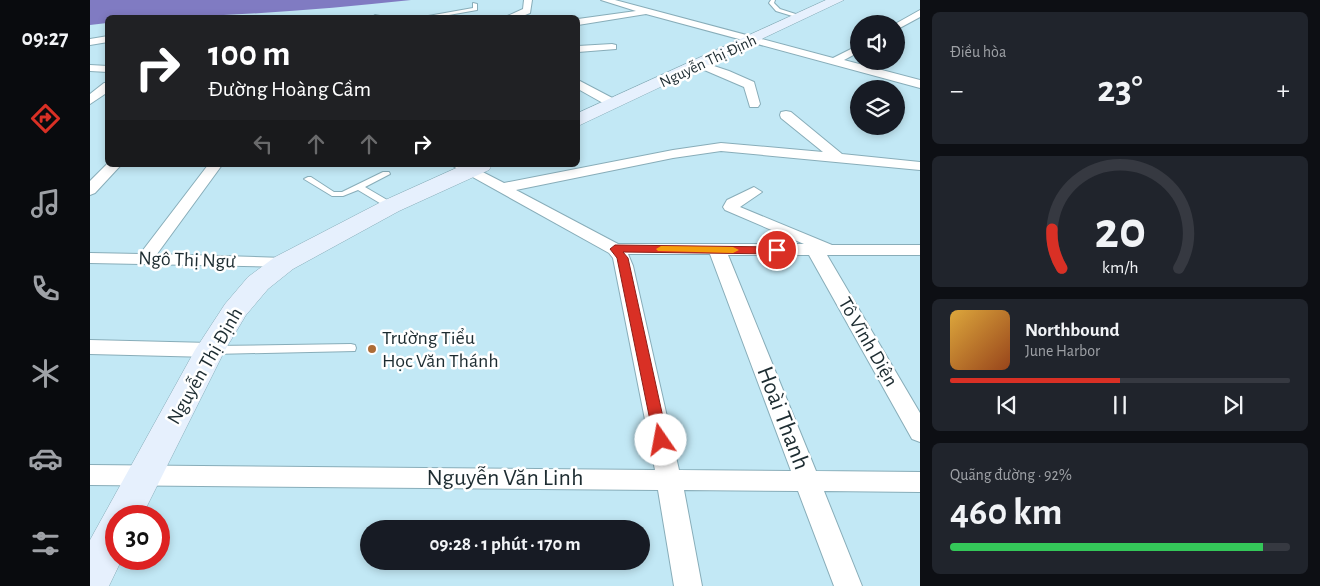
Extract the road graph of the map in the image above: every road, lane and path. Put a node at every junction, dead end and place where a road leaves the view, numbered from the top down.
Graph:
1 (528, 0) edge
2 (605, 0) edge
3 (772, 0) edge
4 (837, 0) edge
5 (475, 4) dead end
6 (650, 12) junction
7 (920, 14) edge
8 (438, 15) edge
9 (516, 15) edge
10 (802, 17) junction
11 (580, 22) edge
12 (905, 22) edge
13 (105, 40) edge
14 (754, 40) junction
15 (90, 42) edge
16 (612, 47) dead end
17 (580, 50) edge
18 (850, 53) edge
19 (835, 61) junction
20 (699, 64) junction
21 (90, 68) edge
22 (105, 69) edge
23 (920, 84) edge
24 (580, 85) edge
25 (105, 89) edge
26 (90, 102) edge
27 (105, 104) edge
28 (614, 104) junction
29 (754, 104) dead end
30 (786, 115) dead end
31 (580, 119) edge
32 (838, 158) junction
33 (920, 166) edge
34 (112, 167) edge
35 (214, 167) edge
36 (469, 167) edge
37 (386, 174) dead end
38 (308, 179) dead end
39 (359, 186) junction
40 (504, 188) junction
41 (90, 190) edge
42 (754, 192) dead end
43 (391, 206) junction
44 (615, 249) junction
45 (717, 250) junction
46 (826, 251) junction
47 (918, 252) edge
48 (90, 258) edge
49 (146, 258) junction
50 (284, 263) junction
51 (90, 347) edge
52 (351, 348) dead end
53 (210, 350) junction
54 (920, 433) edge
55 (90, 474) edge
56 (143, 476) junction
57 (669, 479) junction
58 (808, 481) junction
59 (920, 482) edge
60 (128, 505) edge
61 (105, 551) edge
62 (90, 582) edge
63 (688, 586) edge
64 (848, 586) edge

1 - 9 street
2 - 6 street
3 - 10 lane
4 - 10 street, Nguyễn Thị Định
5 - 8 lane
6 - 11 street
6 - 14 street
7 - 12 street
10 - 14 street, Nguyễn Thị Định
13 - 15 street
14 - 19 street
14 - 20 street, Nguyễn Thị Định
16 - 17 street
18 - 19 street
19 - 23 street
20 - 28 street, Nguyễn Thị Định
20 - 29 street
21 - 22 street
24 - 28 street
25 - 26 street
26 - 27 street
28 - 31 street, Nguyễn Thị Định
30 - 32 street
32 - 33 street
32 - 40 street
34 - 41 street
35 - 49 street
36 - 40 street
36 - 43 street, Nguyễn Thị Định
37 - 39 lane
38 - 39 lane
39 - 43 lane
40 - 44 street
42 - 46 street
43 - 50 street, Nguyễn Thị Định
44 - 45 street
44 - 57 street
45 - 46 street
45 - 58 street, Hoài Thanh
46 - 47 street
46 - 54 street, Tô Vĩnh Diện
48 - 49 street, Ngô Thị Ngư
49 - 50 street, Ngô Thị Ngư
50 - 53 street, Nguyễn Thị Định
51 - 53 street
52 - 53 lane
53 - 56 street, Nguyễn Thị Định
55 - 56 street, Nguyễn Văn Linh
56 - 57 street, Nguyễn Văn Linh
56 - 60 street, Nguyễn Thị Định
57 - 58 street, Nguyễn Văn Linh
57 - 63 street
58 - 59 street, Nguyễn Văn Linh
58 - 64 street, Hoài Thanh
61 - 62 street

